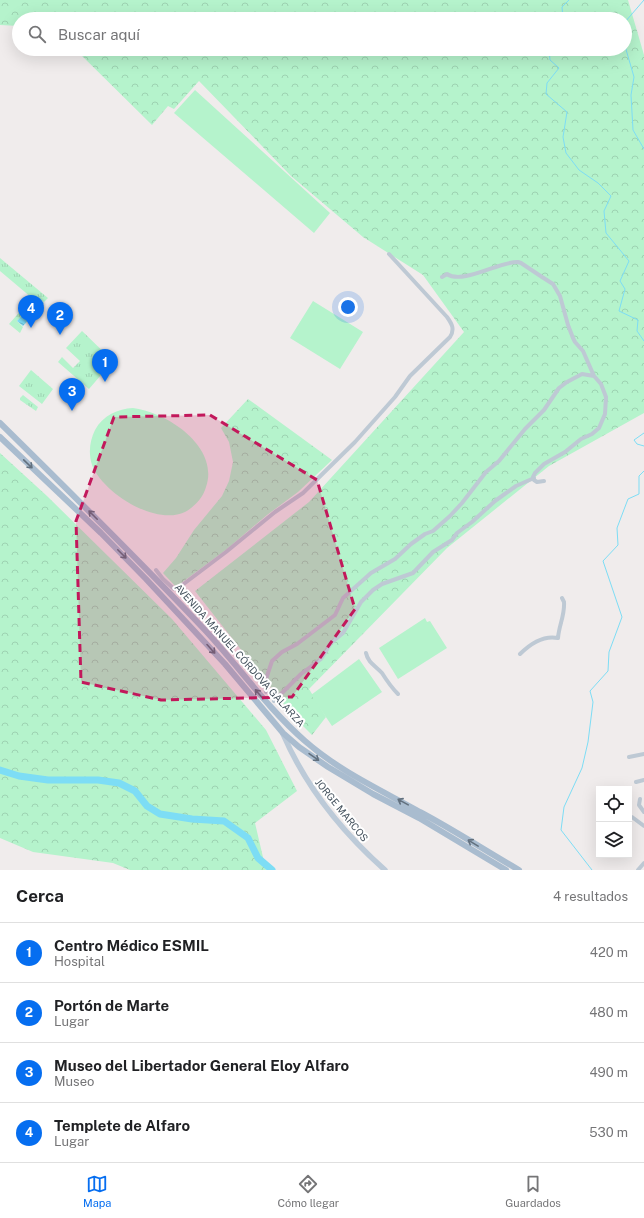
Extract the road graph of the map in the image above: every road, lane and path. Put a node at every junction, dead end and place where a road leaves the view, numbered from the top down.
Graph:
1 (389, 254) dead end
2 (442, 277) dead end
3 (594, 376) junction
4 (0, 423) edge
5 (0, 437) edge
6 (534, 478) junction
7 (544, 481) dead end
8 (156, 570) dead end
9 (562, 598) dead end
10 (366, 654) dead end
11 (520, 654) dead end
12 (266, 692) dead end
13 (398, 694) dead end
14 (274, 701) dead end
15 (283, 733) junction
16 (644, 754) edge
17 (628, 757) dead end
18 (644, 780) edge
19 (636, 782) dead end
20 (640, 799) dead end
21 (644, 812) edge
22 (632, 817) dead end
23 (436, 824) junction
24 (644, 826) edge
25 (644, 863) edge
26 (385, 870) edge
27 (506, 870) edge
28 (519, 870) edge
29 (638, 870) edge

1 - 8 street
2 - 3 street
3 - 6 street
3 - 12 street
23 -> 4 main road, AVENIDA MANUEL CÓRDOVA GALARZA
5 -> 15 main road, AVENIDA MANUEL CÓRDOVA GALARZA
6 - 7 street
6 - 14 street
9 - 11 street
10 - 13 street
15 -> 23 main road, AVENIDA MANUEL CÓRDOVA GALARZA
15 - 26 main road, JORGE MARCOS
16 - 17 street
18 - 19 street
20 - 21 street
22 - 24 street
23 - 27 main road, AVENIDA MANUEL CÓRDOVA GALARZA
28 -> 23 main road, AVENIDA MANUEL CÓRDOVA GALARZA
25 - 29 street

